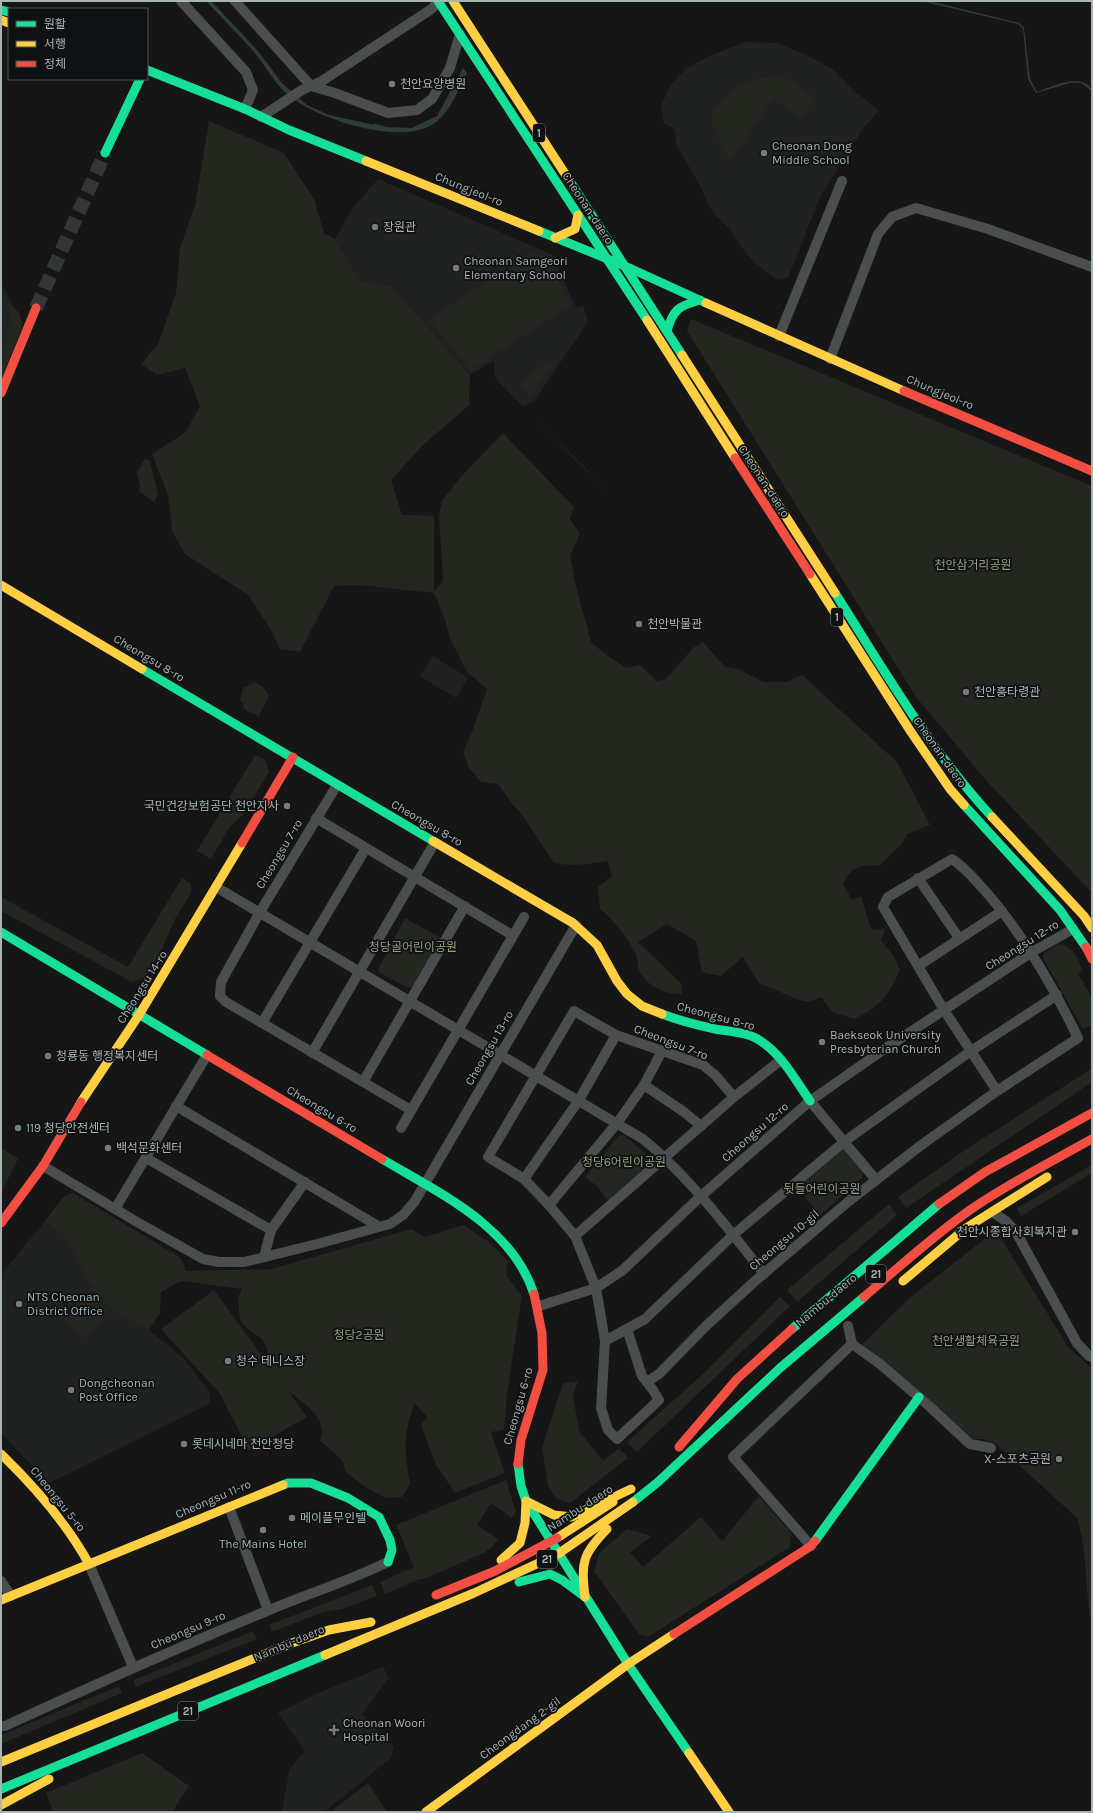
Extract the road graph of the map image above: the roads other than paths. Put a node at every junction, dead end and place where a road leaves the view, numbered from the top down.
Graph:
1 (181, 1) edge
2 (235, 1) edge
3 (439, 1) edge
4 (453, 1) edge
5 (460, 34) junction
6 (148, 70) edge
7 (140, 80) edge
8 (307, 88) junction
9 (246, 109) junction
10 (261, 117) junction
11 (105, 152) tunnel mouth
12 (842, 181) dead end
13 (578, 215) junction
14 (555, 238) junction
15 (606, 258) junction
16 (625, 266) junction
17 (1092, 267) edge
18 (700, 300) junction
19 (36, 308) tunnel mouth
20 (668, 331) junction
21 (779, 336) junction
22 (830, 359) junction
23 (1, 393) edge
24 (1092, 471) edge
25 (1, 585) edge
26 (293, 757) junction
27 (337, 785) junction
28 (316, 818) junction
29 (435, 842) junction
30 (366, 848) junction
31 (414, 876) junction
32 (918, 878) junction
33 (216, 887) junction
34 (465, 906) junction
35 (1002, 911) junction
36 (260, 912) junction
37 (524, 917) dead end
38 (576, 925) junction
39 (1092, 928) edge
40 (1073, 929) junction
41 (1, 932) edge
42 (512, 935) junction
43 (959, 938) junction
44 (311, 942) junction
45 (1032, 952) junction
46 (1092, 958) edge
47 (918, 966) junction
48 (361, 971) junction
49 (1058, 995) junction
50 (410, 1001) junction
51 (944, 1010) junction
52 (139, 1015) junction
53 (262, 1024) junction
54 (459, 1030) junction
55 (616, 1035) junction
56 (662, 1050) junction
57 (971, 1051) junction
58 (312, 1052) junction
59 (206, 1055) junction
60 (500, 1055) junction
61 (781, 1060) junction
62 (537, 1075) junction
63 (363, 1082) junction
64 (644, 1085) junction
65 (997, 1091) junction
66 (734, 1097) junction
67 (579, 1100) junction
68 (810, 1101) junction
69 (176, 1106) junction
70 (1092, 1108) edge
71 (411, 1110) junction
72 (1092, 1113) edge
73 (618, 1122) junction
74 (701, 1126) junction
75 (401, 1128) dead end
76 (1054, 1134) junction
77 (1092, 1139) edge
78 (846, 1141) junction
79 (146, 1158) junction
80 (664, 1158) junction
81 (43, 1166) junction
82 (1053, 1174) dead end
83 (524, 1179) junction
84 (876, 1180) junction
85 (304, 1182) junction
86 (425, 1185) junction
87 (700, 1197) junction
88 (549, 1204) junction
89 (115, 1209) junction
90 (992, 1212) junction
91 (1, 1223) edge
92 (378, 1226) junction
93 (271, 1230) junction
94 (733, 1235) junction
95 (575, 1236) junction
96 (264, 1257) junction
97 (764, 1274) junction
98 (895, 1287) dead end
99 (596, 1288) junction
100 (539, 1306) junction
101 (851, 1324) joint
102 (627, 1329) junction
103 (839, 1335) dead end
104 (605, 1341) junction
105 (852, 1344) junction
106 (1092, 1357) edge
107 (647, 1382) junction
108 (775, 1386) dead end
109 (737, 1393) dead end
110 (919, 1397) junction
111 (696, 1447) junction
112 (991, 1448) dead end
113 (1, 1454) edge
114 (640, 1481) dead end
115 (631, 1489) junction
116 (639, 1497) junction
117 (526, 1501) junction
118 (229, 1507) junction
119 (550, 1542) junction
120 (810, 1546) junction
121 (558, 1554) junction
122 (388, 1562) joint
123 (89, 1564) junction
124 (1, 1581) edge
125 (464, 1583) junction
126 (474, 1593) junction
127 (11, 1596) junction
128 (585, 1597) junction
129 (428, 1598) dead end
130 (1, 1600) edge
131 (268, 1610) junction
132 (375, 1633) junction
133 (310, 1647) dead end
134 (628, 1664) junction
135 (132, 1667) junction
136 (1, 1726) edge
137 (1, 1762) edge
138 (62, 1772) junction
139 (1, 1789) edge
140 (1, 1797) edge
141 (1, 1805) edge
142 (426, 1812) edge
143 (729, 1812) edge

1 - 9 street
2 - 8 street
3 - 5 main road, Cheonan-daero / 1
3 - 8 street
4 - 16 main road, Cheonan-daero / 1
5 - 8 street
5 - 13 main road, Cheonan-daero / 1
6 - 9 main road, Chungjeol-ro
7 - 11 main road
8 - 10 street
9 - 10 main road, Chungjeol-ro
10 - 14 main road, Chungjeol-ro
12 - 21 street
13 - 14 main road
13 - 15 main road, Cheonan-daero / 1
14 - 15 main road, Chungjeol-ro
15 - 16 main road, Chungjeol-ro
15 - 40 main road, Cheonan-daero / 1
16 - 18 main road, Chungjeol-ro
16 - 20 main road, Cheonan-daero / 1
17 - 22 street
18 - 20 main road
18 - 21 main road, Chungjeol-ro
19 - 23 main road
20 - 39 main road, Cheonan-daero / 1
21 - 22 main road, Chungjeol-ro
22 - 24 main road, Chungjeol-ro
25 - 26 main road, Cheongsu 8-ro
26 - 27 main road, Cheongsu 8-ro
26 - 33 main road, Cheongsu 14-ro
27 - 28 street
27 - 29 main road, Cheongsu 8-ro
28 - 30 street, Cheongsu 7-ro
28 - 36 street, Cheongsu 7-ro
29 - 31 street
29 - 38 main road, Cheongsu 8-ro
30 - 31 street, Cheongsu 7-ro
30 - 44 street
31 - 34 street, Cheongsu 7-ro
31 - 48 street
32 - 35 street
32 - 43 street
32 - 47 street
33 - 36 street
33 - 52 main road, Cheongsu 14-ro
34 - 42 street, Cheongsu 7-ro
34 - 50 street
35 - 43 street
35 - 45 street, Cheongsu 10-gil
36 - 44 street
36 - 53 street, Cheongsu 7-ro
37 - 42 street
38 - 60 street, Cheongsu 13-ro
38 - 61 main road, Cheongsu 8-ro
40 - 45 street, Cheongsu 12-ro
40 - 46 main road, Cheonan-daero / 1
41 - 52 main road, Cheongsu 6-ro
42 - 54 street
43 - 47 street
44 - 48 street
44 - 53 street
45 - 49 street, Cheongsu 10-gil
45 - 51 street, Cheongsu 12-ro
47 - 51 street
48 - 50 street
48 - 58 street
49 - 57 street
49 - 65 street, Cheongsu 10-gil
50 - 54 street
50 - 63 street
51 - 57 street
51 - 68 street, Cheongsu 12-ro
52 - 59 main road, Cheongsu 6-ro
52 - 81 main road, Cheongsu 14-ro
53 - 58 street, Cheongsu 7-ro
54 - 60 street
54 - 71 street
55 - 56 street, Cheongsu 7-ro
55 - 62 street, Cheongsu 7-ro
55 - 67 street, Cheongsu 7-ro
56 - 64 street
56 - 66 street, Cheongsu 7-ro
57 - 65 street
57 - 78 street
58 - 63 street, Cheongsu 7-ro
59 - 69 street
59 - 86 main road, Cheongsu 6-ro
60 - 62 street
60 - 86 street, Cheongsu 13-ro
61 - 66 street
61 - 68 main road, Cheongsu 8-ro
62 - 67 street
62 - 83 street
63 - 71 street, Cheongsu 7-ro
64 - 73 street
64 - 74 street
65 - 84 street, Cheongsu 10-gil
66 - 74 street
67 - 73 street
67 - 83 street, Cheongsu 7-ro
68 - 78 street
68 - 87 street, Cheongsu 12-ro
69 - 79 street
69 - 85 street
70 - 76 main road
71 - 75 street
72 - 76 main road
73 - 80 street
73 - 88 street
74 - 80 street
76 - 109 main road
77 - 111 main road, Nambu-daero / 21
78 - 84 street
78 - 94 street
79 - 89 street
79 - 93 street
80 - 87 street
80 - 95 street
81 - 89 street
81 - 91 main road, Cheongsu 14-ro
82 - 90 main road
83 - 88 street
84 - 97 street, Cheongsu 10-gil
85 - 92 street
85 - 93 street
86 - 92 street
86 - 100 main road, Cheongsu 6-ro
87 - 94 street
87 - 99 street, Cheongsu 12-ro
88 - 95 street
89 - 96 street
90 - 98 main road
90 - 106 street
92 - 96 street
93 - 96 street
94 - 97 street
94 - 102 street
95 - 99 street
97 - 107 street, Cheongsu 10-gil
99 - 100 street, Cheongsu 12-ro
99 - 104 street
100 - 117 main road, Cheongsu 6-ro
101 - 103 main road
101 - 105 street
102 - 104 street
102 - 107 street
104 - 107 street
105 - 110 street
105 - 120 street
108 - 111 main road
110 - 112 street
110 - 120 main road
111 - 116 main road, Nambu-daero / 21
113 - 123 main road, Cheongsu 5-ro
114 - 115 main road, Nambu-daero / 21
115 - 117 main road
115 - 119 main road, Nambu-daero / 21
116 - 121 main road, Nambu-daero / 21
116 - 128 main road
117 - 119 main road, Cheongsu 6-ro
117 - 125 main road
118 - 122 main road, Cheongsu 11-ro
118 - 123 main road, Cheongsu 11-ro
118 - 131 street
119 - 121 main road, Cheongsu 6-ro
119 - 125 main road, Nambu-daero / 21
120 - 134 main road, Cheongdang 2-gil
121 - 126 main road, Nambu-daero / 21
121 - 128 main road
122 - 131 street, Cheongsu 9-ro
123 - 127 main road, Cheongsu 11-ro
123 - 135 street
124 - 127 street
125 - 129 main road, Nambu-daero / 21
126 - 128 main road
126 - 132 main road, Nambu-daero / 21
127 - 130 main road, Cheongsu 11-ro
128 - 134 main road
131 - 135 street, Cheongsu 9-ro
132 - 138 main road
132 - 139 main road, Nambu-daero / 21
133 - 137 main road, Nambu-daero
134 - 142 main road, Cheongdang 2-gil
134 - 143 main road
135 - 136 street, Cheongsu 9-ro
138 - 140 main road
138 - 141 main road

